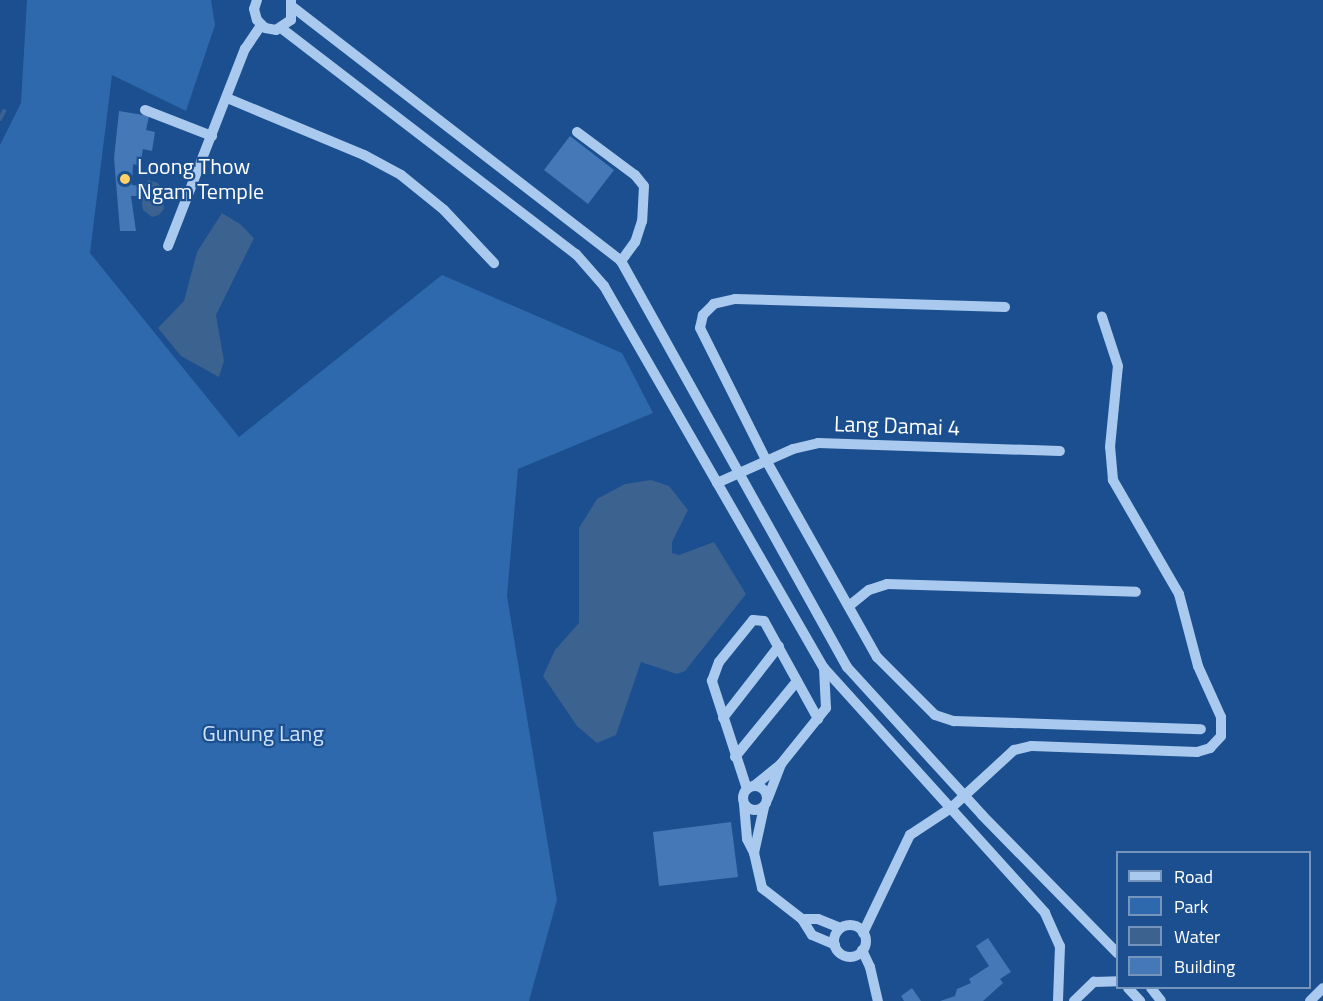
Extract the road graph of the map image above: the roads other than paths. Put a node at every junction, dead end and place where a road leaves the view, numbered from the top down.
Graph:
1 (256, 1) edge
2 (292, 4) edge
3 (261, 25) junction
4 (281, 28) junction
5 (227, 99) junction
6 (146, 110) dead end
7 (577, 132) dead end
8 (212, 136) junction
9 (168, 246) dead end
10 (621, 261) junction
11 (494, 263) dead end
12 (1005, 307) dead end
13 (1102, 317) dead end
14 (1060, 451) dead end
15 (767, 462) junction
16 (738, 472) junction
17 (717, 483) junction
18 (1136, 592) dead end
19 (849, 606) junction
20 (779, 646) junction
21 (824, 669) junction
22 (797, 681) junction
23 (723, 718) junction
24 (818, 719) junction
25 (1201, 729) dead end
26 (735, 757) junction
27 (781, 764) junction
28 (750, 788) junction
29 (964, 796) junction
30 (766, 802) junction
31 (744, 804) junction
32 (951, 808) junction
33 (754, 853) junction
34 (802, 919) junction
35 (840, 928) junction
36 (863, 933) junction
37 (835, 945) junction
38 (862, 950) junction
39 (1116, 952) edge
40 (1116, 981) edge
41 (1323, 988) edge
42 (1130, 989) edge
43 (878, 1001) edge
44 (1058, 1001) edge
45 (1074, 1001) edge
46 (1140, 1001) edge
47 (1310, 1001) edge

1 - 3 street
2 - 4 street
2 - 10 street
3 - 4 street
3 - 5 street
4 - 17 street
5 - 8 street
5 - 11 street
6 - 8 street
7 - 10 street
8 - 9 street
10 - 16 street
12 - 15 street
13 - 29 street
14 - 15 street, Lang Damai 4
15 - 16 street, Lang Damai 4
15 - 19 street
16 - 17 street, Lang Damai 4
16 - 29 street
17 - 21 street
18 - 19 street
19 - 25 street
20 - 22 street
20 - 23 street
20 - 23 street
21 - 24 street
21 - 32 street
22 - 24 street
22 - 26 street
23 - 26 street
24 - 27 street
26 - 28 street
27 - 28 street
27 - 30 street
28 - 30 street
28 - 31 street
29 - 32 street
29 - 39 street
30 - 31 street
30 - 33 street
31 - 33 street
32 - 36 street
32 - 44 street
33 - 34 street
34 - 35 street
34 - 37 street
35 - 36 street
35 - 37 street
36 - 38 street
37 - 38 street
38 - 43 street
40 - 45 street
41 - 47 street
42 - 46 street

